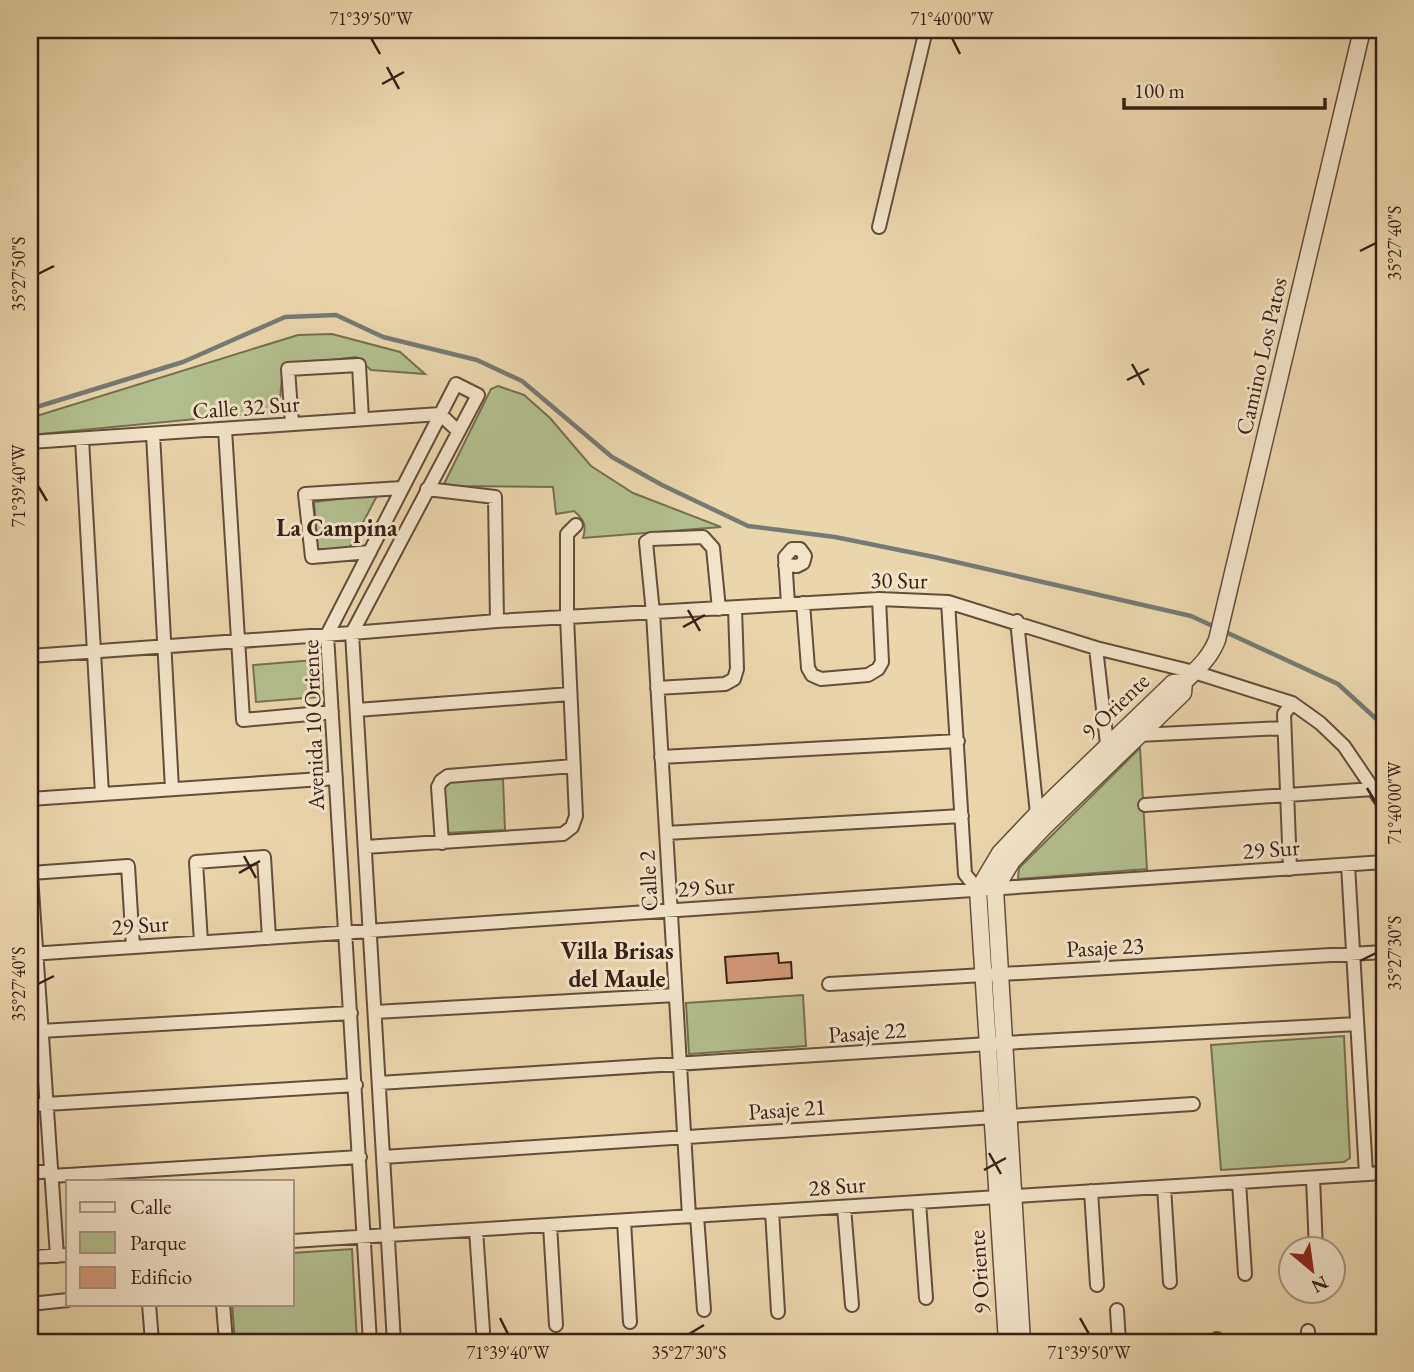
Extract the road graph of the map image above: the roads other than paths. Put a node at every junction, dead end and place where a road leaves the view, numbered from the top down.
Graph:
1 (926, 30) edge
2 (1362, 30) edge
3 (879, 227) dead end
4 (440, 414) junction
5 (362, 419) junction
6 (292, 424) junction
7 (225, 429) junction
8 (458, 431) junction
9 (153, 434) junction
10 (82, 439) junction
11 (30, 442) edge
12 (402, 488) junction
13 (427, 489) junction
14 (576, 525) dead end
15 (370, 552) junction
16 (785, 565) dead end
17 (879, 598) junction
18 (948, 602) junction
19 (803, 603) junction
20 (788, 604) junction
21 (735, 608) junction
22 (719, 609) junction
23 (653, 612) junction
24 (567, 617) junction
25 (497, 621) junction
26 (1017, 621) junction
27 (352, 634) junction
28 (327, 635) junction
29 (239, 641) junction
30 (164, 646) junction
31 (1096, 648) junction
32 (94, 652) junction
33 (30, 656) edge
34 (1189, 677) junction
35 (657, 688) junction
36 (570, 694) junction
37 (1292, 704) junction
38 (356, 710) junction
39 (332, 712) junction
40 (1284, 728) junction
41 (1138, 735) junction
42 (958, 741) junction
43 (1107, 744) junction
44 (661, 757) junction
45 (574, 766) junction
46 (336, 778) junction
47 (172, 789) junction
48 (1373, 789) junction
49 (102, 794) junction
50 (1287, 796) junction
51 (30, 799) edge
52 (1144, 805) dead end
53 (1384, 805) edge
54 (1037, 814) junction
55 (962, 816) junction
56 (666, 833) junction
57 (442, 843) junction
58 (365, 847) junction
59 (30, 861) edge
60 (1384, 862) edge
61 (1348, 865) junction
62 (1290, 869) junction
63 (30, 873) edge
64 (986, 889) junction
65 (670, 911) junction
66 (370, 931) junction
67 (346, 932) junction
68 (269, 938) junction
69 (201, 942) junction
70 (133, 947) junction
71 (1384, 952) edge
72 (33, 953) edge
73 (1353, 954) junction
74 (992, 975) junction
75 (829, 984) dead end
76 (676, 995) junction
77 (375, 1012) junction
78 (351, 1013) junction
79 (1357, 1024) junction
80 (41, 1031) junction
81 (996, 1044) junction
82 (680, 1065) junction
83 (379, 1083) junction
84 (356, 1086) junction
85 (46, 1104) junction
86 (1193, 1104) dead end
87 (30, 1105) edge
88 (1001, 1117) junction
89 (684, 1137) junction
90 (360, 1157) junction
91 (383, 1157) junction
92 (30, 1172) edge
93 (51, 1173) junction
94 (1384, 1173) edge
95 (1366, 1174) junction
96 (1312, 1178) junction
97 (1239, 1182) junction
98 (1164, 1187) junction
99 (1091, 1191) junction
100 (1005, 1197) junction
101 (919, 1202) junction
102 (844, 1207) junction
103 (772, 1211) junction
104 (693, 1216) junction
105 (624, 1221) junction
106 (550, 1225) junction
107 (476, 1230) junction
108 (388, 1235) junction
109 (1315, 1236) edge
110 (365, 1237) junction
111 (294, 1241) edge
112 (63, 1255) edge
113 (30, 1257) edge
114 (1245, 1274) dead end
115 (1170, 1282) dead end
116 (1097, 1285) dead end
117 (926, 1298) dead end
118 (66, 1300) edge
119 (30, 1304) edge
120 (852, 1305) dead end
121 (149, 1306) edge
122 (223, 1306) edge
123 (704, 1310) dead end
124 (1117, 1310) dead end
125 (778, 1312) dead end
126 (630, 1322) dead end
127 (556, 1325) dead end
128 (483, 1331) dead end
129 (152, 1342) edge
130 (226, 1342) edge
131 (370, 1342) edge
132 (394, 1342) edge
133 (1007, 1342) edge
134 (1023, 1342) edge
135 (1119, 1342) edge

1 - 3 street
2 - 34 street, Camino Los Patos
4 - 5 street, Calle 32 Sur
4 - 8 street
4 - 8 street, Avenida 10 Oriente
4 - 12 street, Avenida 10 Oriente
5 - 6 street, Calle 32 Sur
5 - 6 street
6 - 7 street, Calle 32 Sur
7 - 9 street, Calle 32 Sur
7 - 29 street
8 - 13 street, Avenida 10 Oriente
9 - 10 street, Calle 32 Sur
9 - 30 street
10 - 11 street, Calle 32 Sur
10 - 32 street
12 - 15 street, Avenida 10 Oriente
12 - 15 street
13 - 25 street
13 - 27 street, Avenida 10 Oriente
14 - 24 street
15 - 28 street, Avenida 10 Oriente
16 - 20 street
17 - 18 street, 30 Sur
17 - 19 street, 30 Sur
17 - 19 street
18 - 26 street, 30 Sur
18 - 42 street
19 - 20 street, 30 Sur
20 - 21 street, 30 Sur
21 - 22 street, 30 Sur
21 - 35 street
22 - 23 street, 30 Sur
22 - 23 street, Calle 2
23 - 24 street, 30 Sur
23 - 35 street, Calle 2
24 - 25 street, 30 Sur
24 - 36 street
25 - 27 street, 30 Sur
26 - 31 street, 30 Sur
26 - 54 street
27 - 28 street, 30 Sur
27 - 38 street, Avenida 10 Oriente
28 - 29 street, 30 Sur
28 - 39 street, Avenida 10 Oriente
29 - 30 street, 30 Sur
29 - 39 street
30 - 32 street, 30 Sur
30 - 47 street
31 - 34 street, 30 Sur
31 - 43 street
32 - 33 street, 30 Sur
32 - 49 street
34 - 37 street, 30 Sur
34 - 41 street, 9 Oriente
34 - 43 street, 9 Oriente
35 - 44 street, Calle 2
36 - 38 street
36 - 45 street
37 - 40 street
37 - 48 street, 30 Sur
38 - 58 street, Avenida 10 Oriente
39 - 46 street, Avenida 10 Oriente
40 - 41 street
40 - 50 street
41 - 64 street, 9 Oriente
42 - 44 street
42 - 55 street
43 - 54 street, 9 Oriente
44 - 56 street, Calle 2
45 - 57 street
45 - 57 street
46 - 47 street
46 - 67 street, Avenida 10 Oriente
47 - 49 street
48 - 50 street
48 - 53 street, 30 Sur
49 - 51 street
50 - 52 street
50 - 62 street
54 - 64 street, 9 Oriente
55 - 56 street
55 - 64 street
56 - 65 street, Calle 2
57 - 58 street
58 - 66 street, Avenida 10 Oriente
59 - 63 street
60 - 61 street, 29 Sur
61 - 62 street, 29 Sur
61 - 73 street
62 - 64 street, 29 Sur
63 - 70 street
63 - 72 street
64 - 65 street, 29 Sur
64 - 74 street, 9 Oriente
65 - 66 street, 29 Sur
65 - 76 street, Calle 2
66 - 67 street, 29 Sur
66 - 77 street, Avenida 10 Oriente
67 - 68 street, 29 Sur
67 - 78 street, Avenida 10 Oriente
68 - 69 street, 29 Sur
68 - 69 street
69 - 70 street, 29 Sur
70 - 72 street, 29 Sur
71 - 73 street, Pasaje 23
72 - 80 street
73 - 74 street, Pasaje 23
73 - 79 street
74 - 75 street, Pasaje 23
74 - 81 street, 9 Oriente
76 - 77 street
76 - 82 street, Calle 2
77 - 83 street, Avenida 10 Oriente
78 - 80 street
78 - 84 street, Avenida 10 Oriente
79 - 81 street, Pasaje 22
79 - 95 street
80 - 85 street
81 - 82 street, Pasaje 22
81 - 88 street, 9 Oriente
82 - 83 street, Pasaje 22
82 - 89 street, Calle 2
83 - 91 street, Avenida 10 Oriente
84 - 85 street
84 - 90 street, Avenida 10 Oriente
85 - 87 street
85 - 93 street
86 - 88 street, Pasaje 21
88 - 89 street, Pasaje 21
88 - 100 street, 9 Oriente
89 - 91 street, Pasaje 21
89 - 104 street, Calle 2
90 - 93 street
90 - 110 street, Avenida 10 Oriente
91 - 108 street, Avenida 10 Oriente
92 - 93 street
93 - 112 street
94 - 95 street, 28 Sur
95 - 96 street, 28 Sur
96 - 97 street, 28 Sur
96 - 109 street
97 - 98 street, 28 Sur
97 - 114 street
98 - 99 street, 28 Sur
98 - 115 street
99 - 100 street, 28 Sur
99 - 116 street
100 - 101 street, 28 Sur
100 - 133 street, 9 Oriente
100 - 134 street, 9 Oriente
101 - 102 street, 28 Sur
101 - 117 street
102 - 103 street, 28 Sur
102 - 120 street
103 - 104 street, 28 Sur
103 - 125 street
104 - 105 street, 28 Sur
104 - 123 street, Calle 2
105 - 106 street, 28 Sur
105 - 126 street
106 - 107 street, 28 Sur
106 - 127 street
107 - 108 street, 28 Sur
107 - 128 street
108 - 110 street, 28 Sur
108 - 132 street, Avenida 10 Oriente
110 - 111 street, 28 Sur
110 - 131 street, Avenida 10 Oriente
112 - 113 street
118 - 119 street
121 - 129 street
122 - 130 street
124 - 135 street

